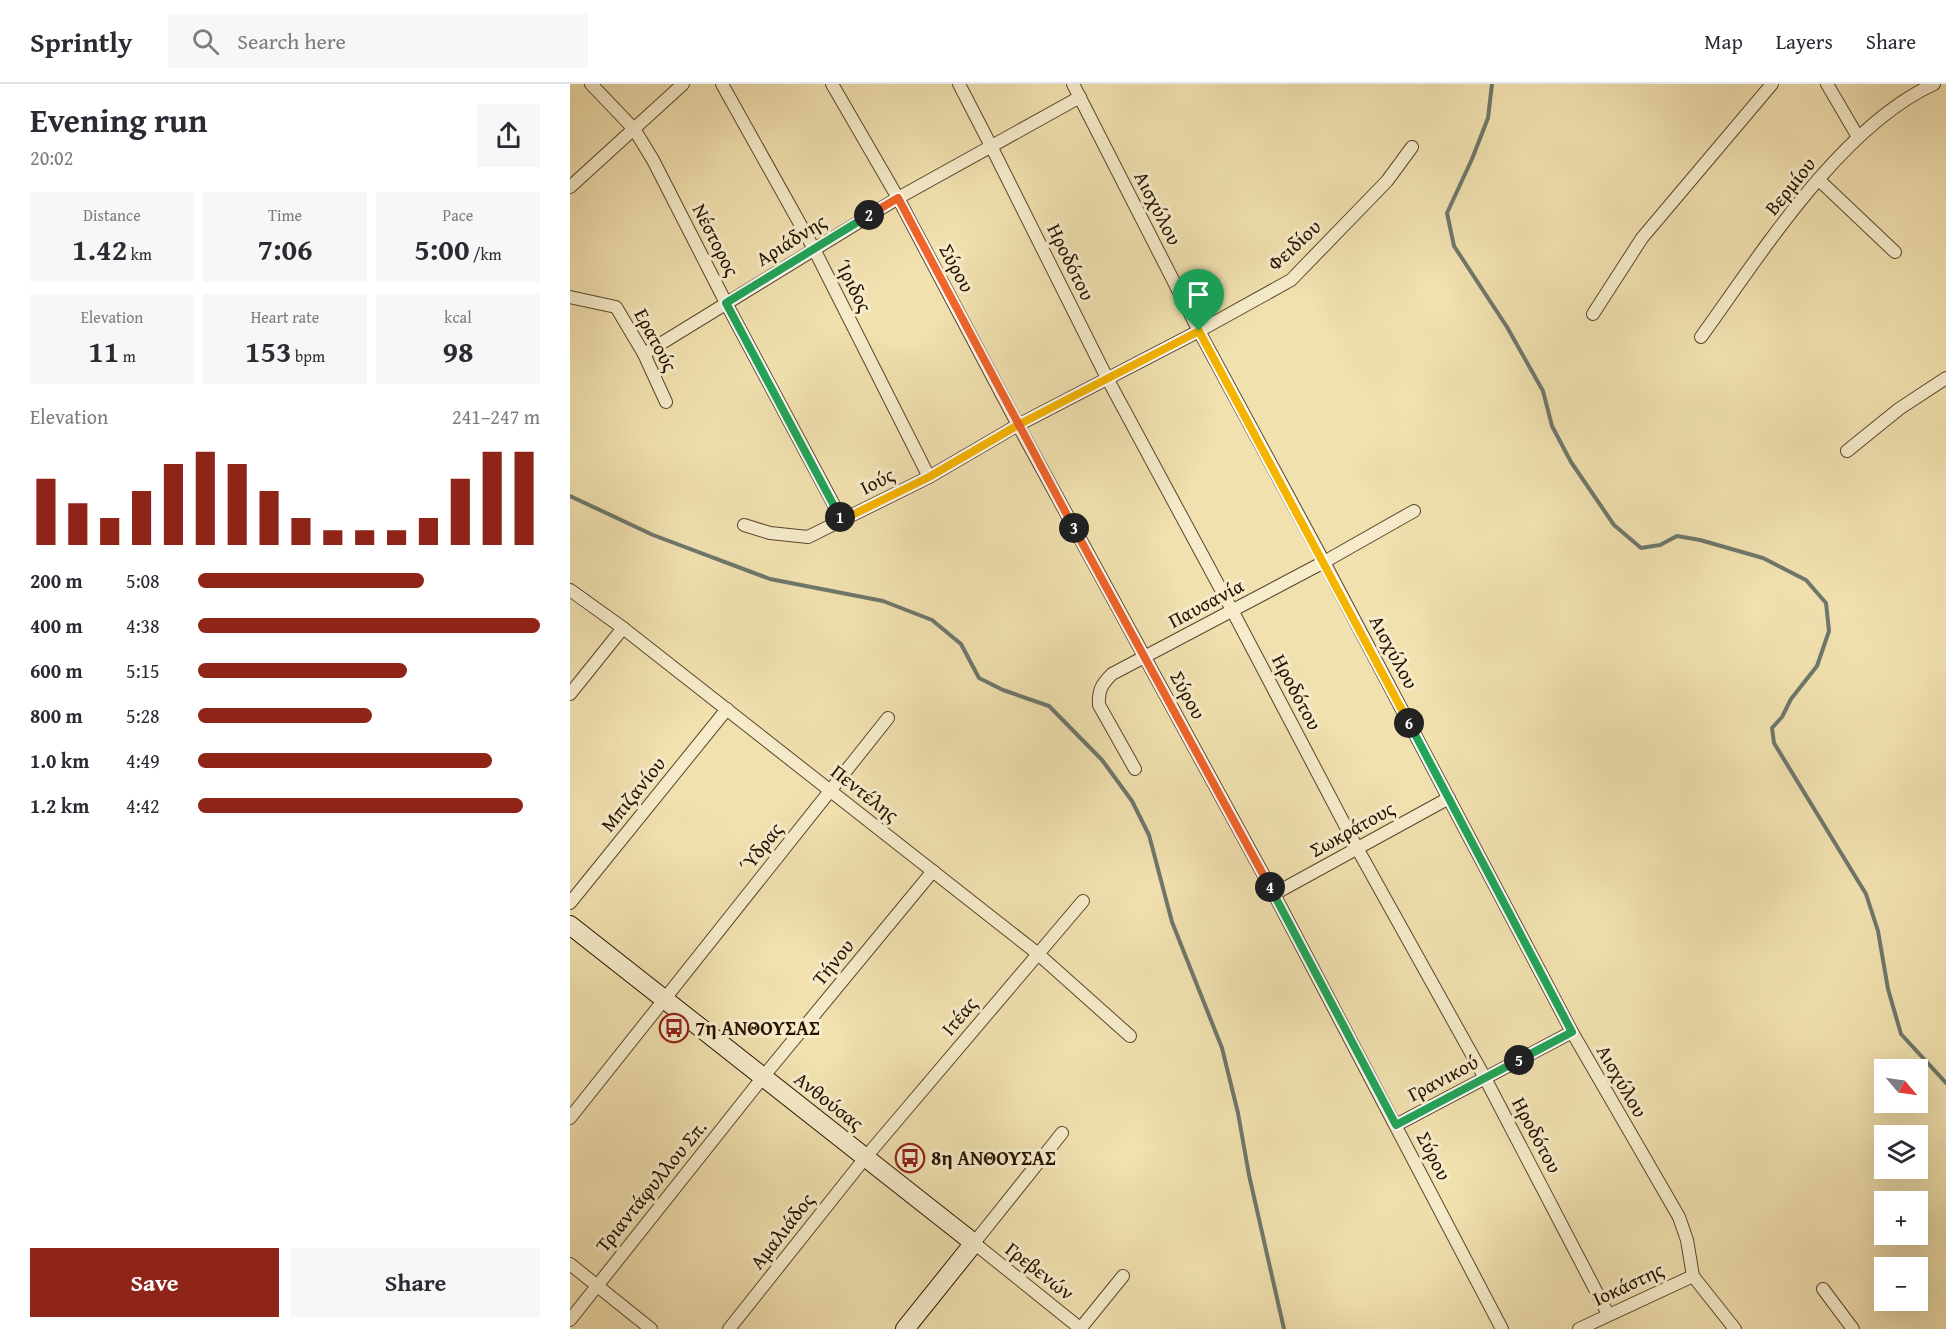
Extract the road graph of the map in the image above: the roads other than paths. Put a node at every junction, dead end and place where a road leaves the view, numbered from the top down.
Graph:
1 (591, 84) edge
2 (683, 84) edge
3 (722, 84) edge
4 (832, 84) edge
5 (958, 84) edge
6 (1073, 84) edge
7 (1772, 84) edge
8 (1827, 84) edge
9 (1927, 85) edge
10 (1080, 97) junction
11 (634, 129) junction
12 (1857, 137) junction
13 (992, 146) junction
14 (1412, 147) dead end
15 (1819, 180) junction
16 (570, 187) edge
17 (898, 198) junction
18 (814, 249) junction
19 (1895, 252) dead end
20 (570, 297) edge
21 (726, 303) junction
22 (1593, 314) dead end
23 (1199, 331) junction
24 (1701, 337) dead end
25 (644, 354) junction
26 (1107, 378) junction
27 (1946, 378) edge
28 (666, 402) dead end
29 (1018, 425) junction
30 (1847, 451) dead end
31 (929, 477) junction
32 (1414, 511) dead end
33 (842, 520) junction
34 (744, 525) dead end
35 (1324, 562) junction
36 (570, 590) edge
37 (1232, 610) junction
38 (623, 628) junction
39 (1145, 658) junction
40 (570, 694) edge
41 (727, 709) junction
42 (888, 718) dead end
43 (1135, 769) dead end
44 (831, 791) junction
45 (1449, 798) junction
46 (1357, 848) junction
47 (933, 871) junction
48 (1274, 894) junction
49 (1083, 901) dead end
50 (570, 903) edge
51 (570, 925) edge
52 (1037, 953) junction
53 (664, 1000) junction
54 (1572, 1032) junction
55 (1130, 1036) dead end
56 (763, 1077) junction
57 (1485, 1078) junction
58 (570, 1118) edge
59 (1396, 1125) junction
60 (1062, 1133) dead end
61 (865, 1158) junction
62 (974, 1243) junction
63 (570, 1264) edge
64 (1123, 1276) dead end
65 (1693, 1276) junction
66 (597, 1285) junction
67 (1823, 1289) dead end
68 (1608, 1314) junction
69 (570, 1320) edge
70 (651, 1329) edge
71 (729, 1329) edge
72 (905, 1329) edge
73 (1081, 1329) edge
74 (1502, 1329) edge
75 (1579, 1329) edge
76 (1735, 1329) edge
77 (1853, 1329) edge

1 - 11 street, Νέστορος
2 - 11 street
3 - 18 street, Ίριδος
4 - 17 street, Σύρου
5 - 13 street, Ηροδότου
6 - 10 street, Αισχύλου
7 - 22 street
8 - 12 street
9 - 12 street, Βερμίου
10 - 13 street, Αριάδνης
10 - 23 street, Αισχύλου
11 - 16 street
11 - 21 street, Νέστορος
12 - 15 street, Βερμίου
13 - 17 street, Αριάδνης
13 - 26 street, Ηροδότου
14 - 23 street, Φειδίου
15 - 19 street
15 - 24 street, Βερμίου
17 - 18 street, Αριάδνης
17 - 29 street, Σύρου
18 - 21 street, Αριάδνης
18 - 31 street, Ίριδος
20 - 25 street, Ερατούς
21 - 25 street, Αριάδνης
21 - 33 street, Νέστορος
23 - 26 street, Φειδίου
23 - 35 street, Αισχύλου
25 - 28 street, Ερατούς
26 - 29 street, Φειδίου
26 - 37 street, Ηροδότου
27 - 30 street
29 - 31 street, Ιούς
29 - 39 street, Σύρου
31 - 33 street, Ιούς
32 - 35 street, Παυσανία
33 - 34 street, Ιούς
35 - 37 street, Παυσανία
35 - 45 street, Αισχύλου
36 - 38 street, Πεντέλης
37 - 39 street, Παυσανία
37 - 46 street, Ηροδότου
38 - 40 street
38 - 41 street, Πεντέλης
39 - 43 street, Παυσανία
39 - 48 street, Σύρου
41 - 44 street, Πεντέλης
41 - 50 street, Μπιζανίου
42 - 44 street, Ύδρας
44 - 47 street, Πεντέλης
44 - 53 street, Ύδρας
45 - 46 street, Σωκράτους
45 - 54 street, Αισχύλου
46 - 48 street, Σωκράτους
46 - 57 street, Ηροδότου
47 - 52 street, Πεντέλης
47 - 56 street, Τήνου
48 - 59 street, Σύρου
49 - 52 street, Ιτέας
51 - 53 street, Ανθούσας
52 - 55 street, Πεντέλης
52 - 61 street, Ιτέας
53 - 56 street, Ανθούσας
53 - 58 street, Ύδρας
54 - 57 street, Γρανικού
54 - 65 street, Αισχύλου
56 - 61 street, Ανθούσας
56 - 66 street, Τριαντάφυλλου Σπ.
57 - 59 street, Γρανικού
57 - 68 street, Ηροδότου
59 - 74 street, Σύρου
60 - 62 street
61 - 62 street, Ανθούσας
61 - 71 street, Αμαλιάδος
62 - 72 street
62 - 73 street, Γρεβενών
63 - 66 street
64 - 73 street
65 - 68 street, Ιοκάστης
65 - 76 street
66 - 69 street, Τριαντάφυλλου Σπ.
66 - 70 street
67 - 77 street
68 - 75 street, Ιοκάστης

